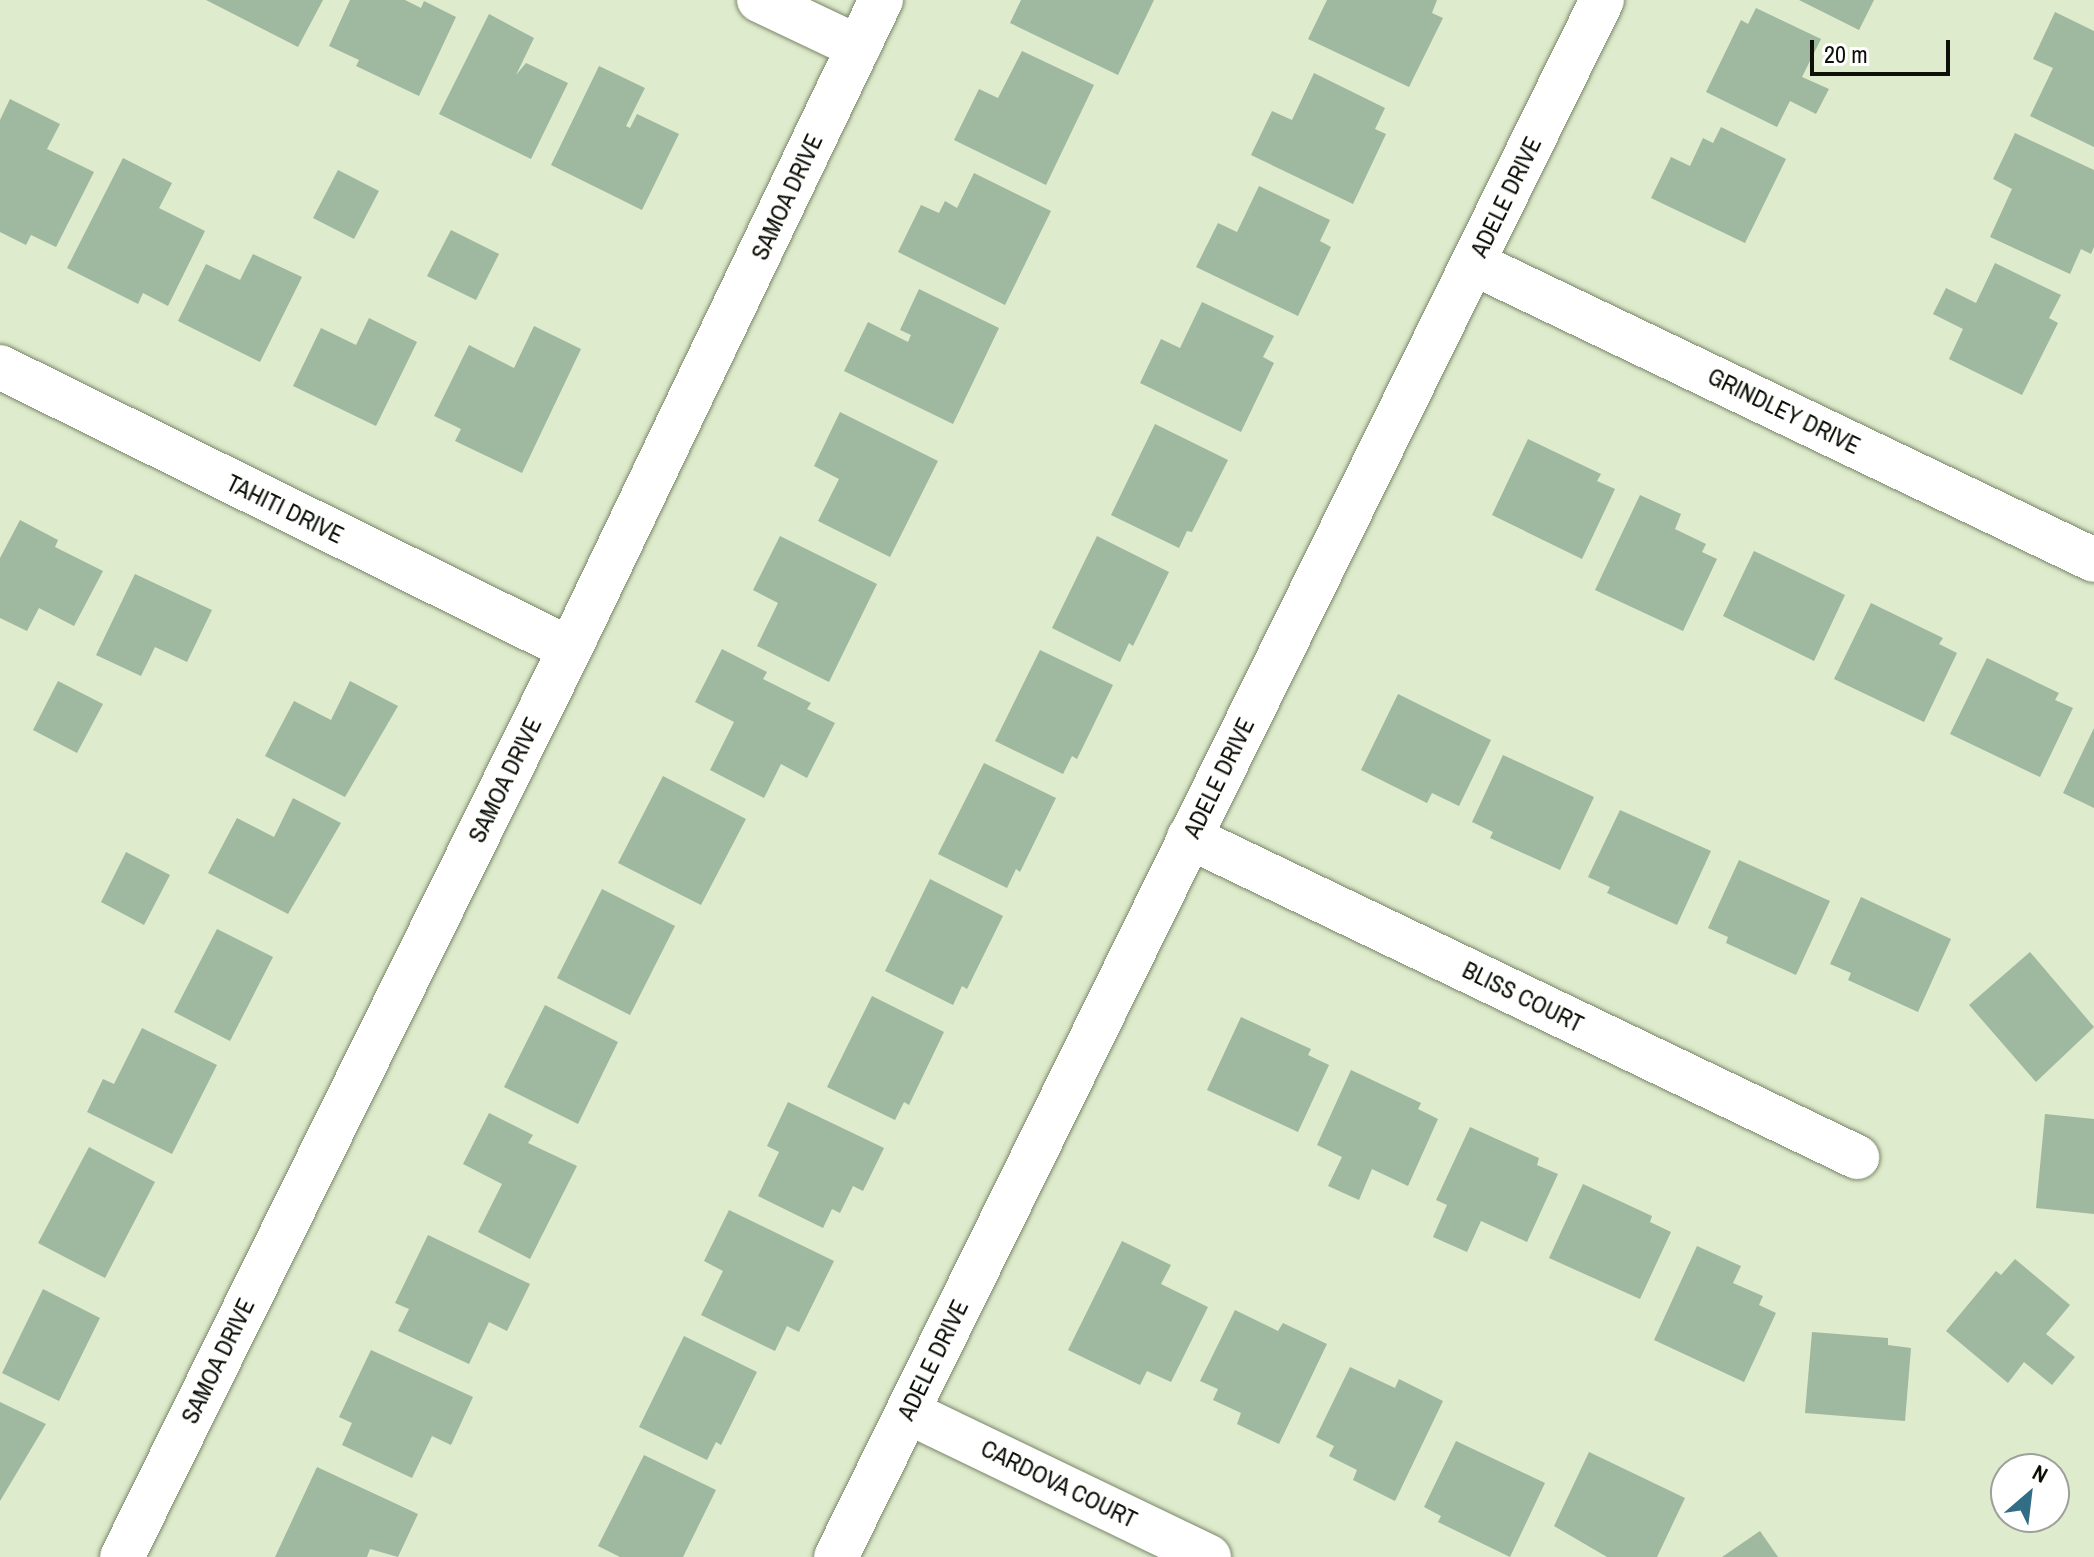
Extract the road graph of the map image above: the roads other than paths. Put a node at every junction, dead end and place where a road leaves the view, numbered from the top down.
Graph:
1 (759, 0) edge
2 (881, 0) edge
3 (1602, 0) edge
4 (858, 47) junction
5 (1473, 263) junction
6 (0, 367) edge
7 (2092, 554) edge
8 (570, 649) junction
9 (1189, 837) junction
10 (1857, 1157) dead end
11 (908, 1412) junction
12 (122, 1557) edge
13 (836, 1557) edge
14 (1209, 1557) edge

1 - 4 street
2 - 4 street, SAMOA DRIVE
3 - 5 street, ADELE DRIVE
4 - 8 street, SAMOA DRIVE
5 - 7 street, GRINDLEY DRIVE
5 - 9 street, ADELE DRIVE
6 - 8 street, TAHITI DRIVE
8 - 12 street, SAMOA DRIVE
9 - 10 street, BLISS COURT
9 - 11 street, ADELE DRIVE
11 - 13 street, ADELE DRIVE
11 - 14 street, CARDOVA COURT

